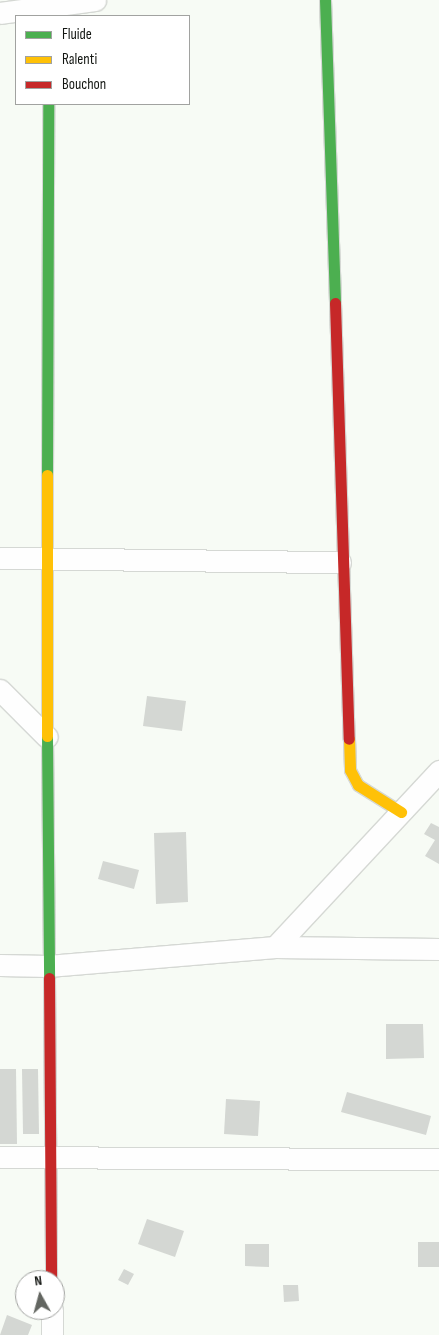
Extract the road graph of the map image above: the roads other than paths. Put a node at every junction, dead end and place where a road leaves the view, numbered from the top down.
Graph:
1 (95, 0) edge
2 (324, 0) edge
3 (48, 8) edge
4 (0, 13) edge
5 (48, 105) edge
6 (0, 558) edge
7 (48, 561) junction
8 (340, 562) junction
9 (0, 690) edge
10 (46, 737) junction
11 (439, 771) edge
12 (401, 812) junction
13 (275, 947) junction
14 (439, 950) edge
15 (0, 965) edge
16 (48, 966) junction
17 (50, 1155) junction
18 (0, 1157) edge
19 (439, 1159) edge
20 (51, 1270) edge
21 (52, 1320) edge
22 (52, 1335) edge

1 - 3 street
2 - 8 street
3 - 4 street
5 - 7 street
6 - 7 street
7 - 8 street
7 - 10 street
8 - 12 street
9 - 10 street
10 - 16 street
11 - 12 street
12 - 13 street
13 - 14 street
13 - 16 street
15 - 16 street
16 - 17 street
17 - 18 street
17 - 19 street
17 - 20 street
21 - 22 street

